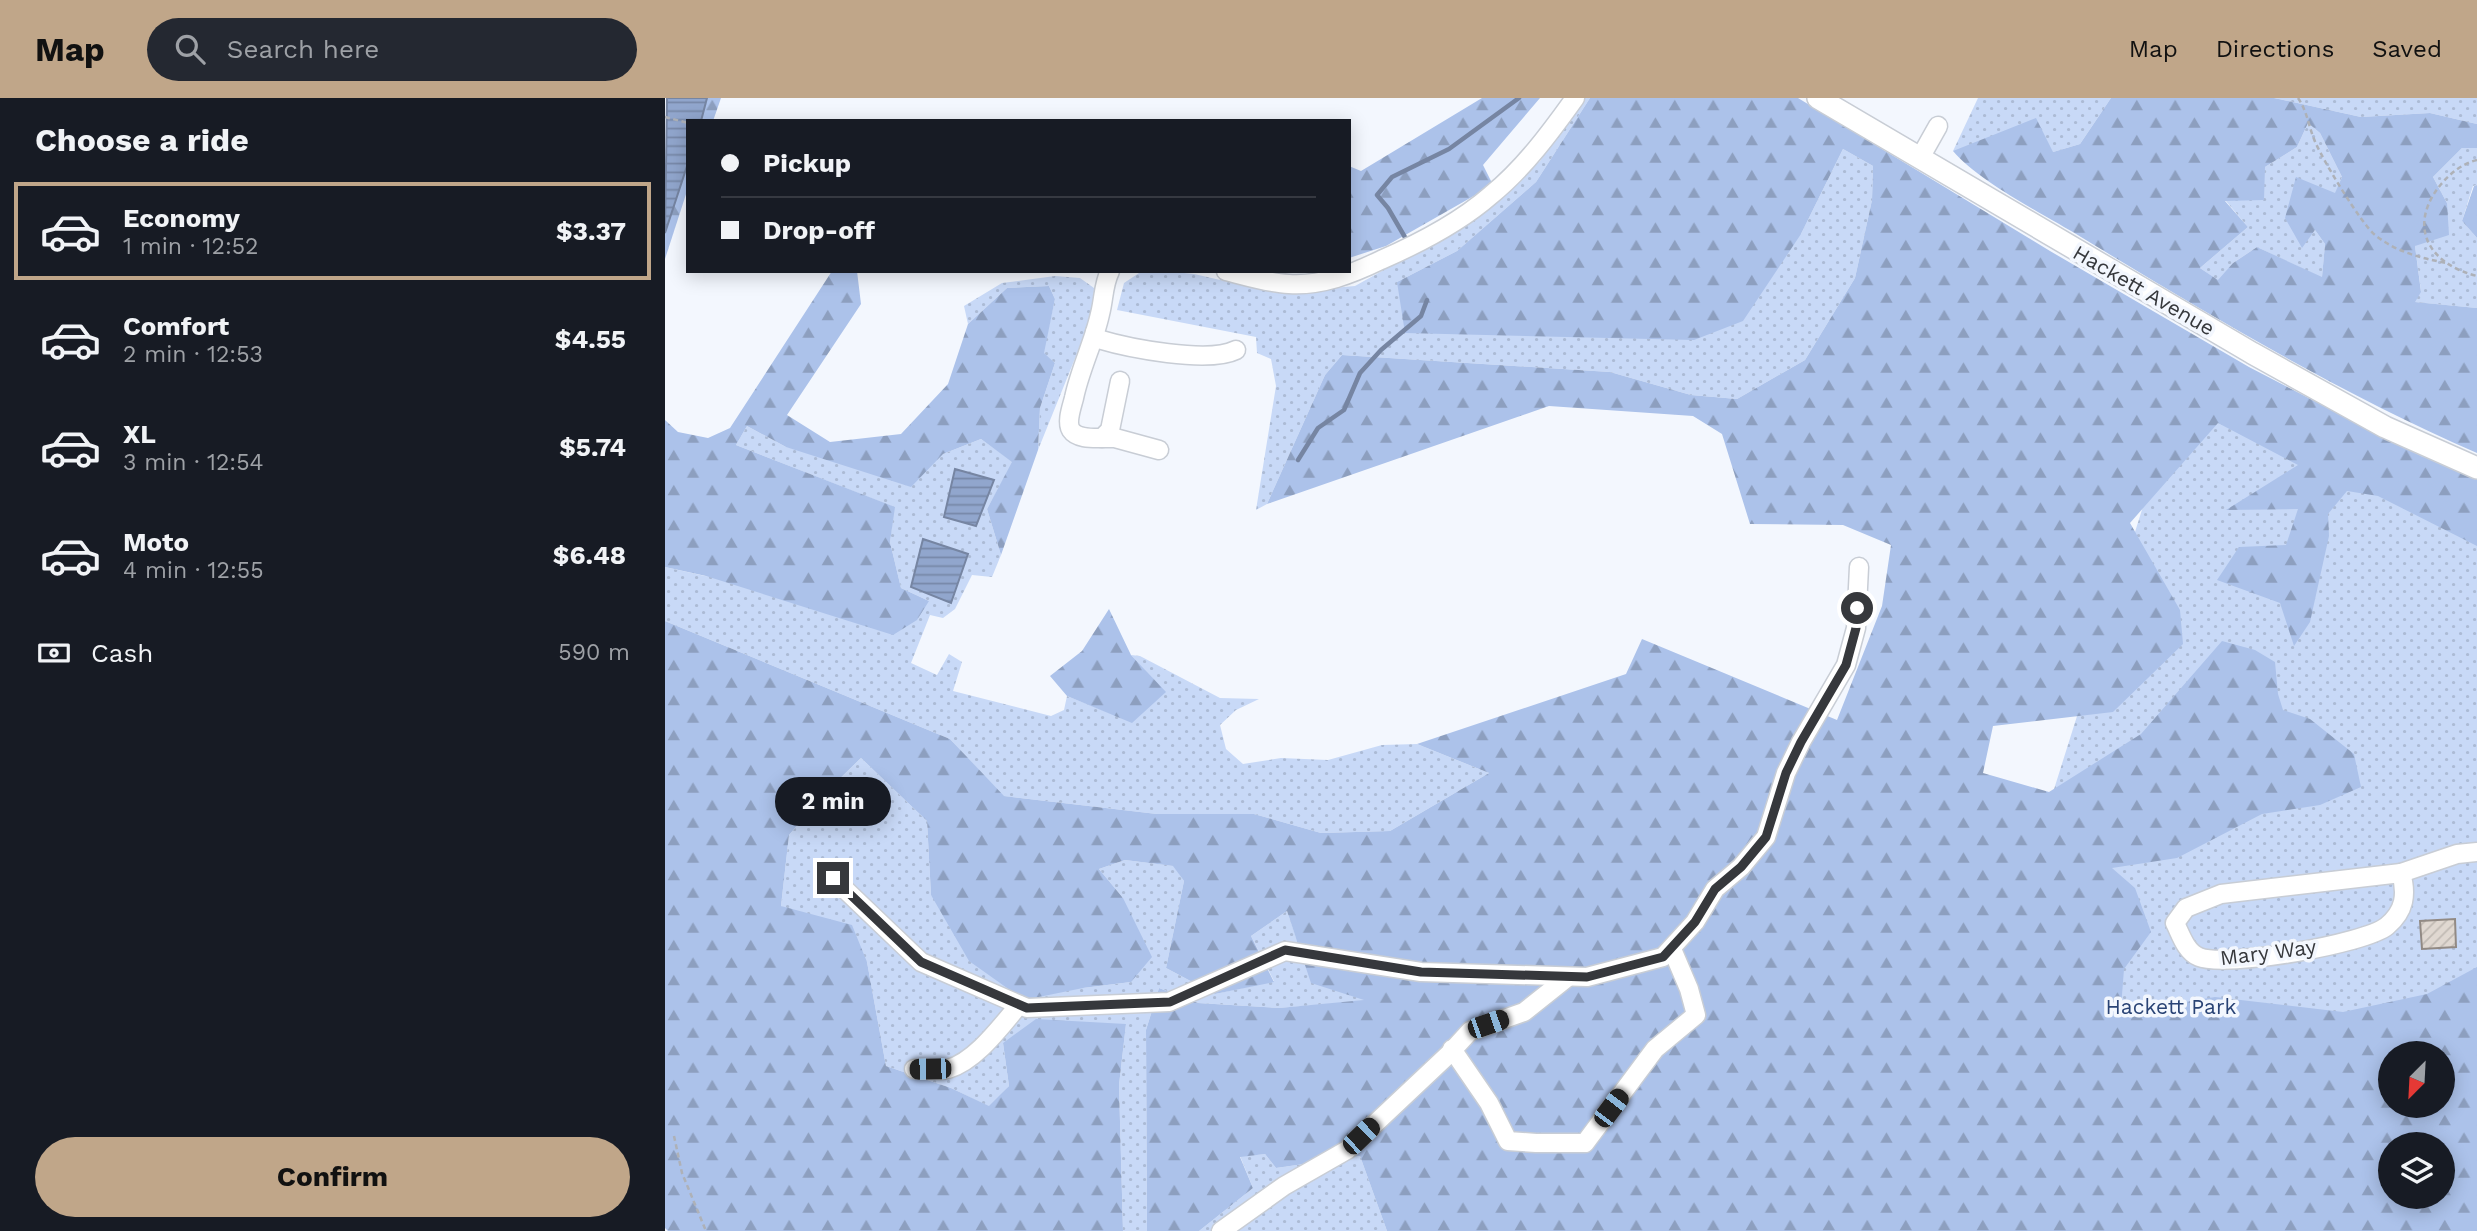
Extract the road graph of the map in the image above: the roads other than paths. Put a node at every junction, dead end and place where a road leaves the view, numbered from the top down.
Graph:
1 (1575, 98) edge
2 (1818, 98) edge
3 (1938, 126) dead end
4 (1920, 158) junction
5 (1109, 273) edge
6 (1236, 273) edge
7 (1095, 332) junction
8 (1236, 350) dead end
9 (1120, 382) dead end
10 (1102, 438) junction
11 (1159, 450) dead end
12 (2477, 467) edge
13 (1859, 567) dead end
14 (2477, 852) edge
15 (2401, 873) junction
16 (833, 878) dead end
17 (1672, 949) junction
18 (1568, 977) junction
19 (1019, 1005) junction
20 (1453, 1049) junction
21 (914, 1069) dead end
22 (1221, 1231) edge

1 - 6 street
2 - 4 main road, Hackett Avenue
3 - 4 street
4 - 12 main road, Hackett Avenue
5 - 7 street
7 - 8 street
7 - 10 street
9 - 10 street
10 - 11 street
13 - 17 street
14 - 15 street, Mary Way
15 - 15 street, Mary Way
16 - 19 street
17 - 18 street
17 - 20 street
18 - 19 street
18 - 20 street
19 - 21 street
20 - 22 street

